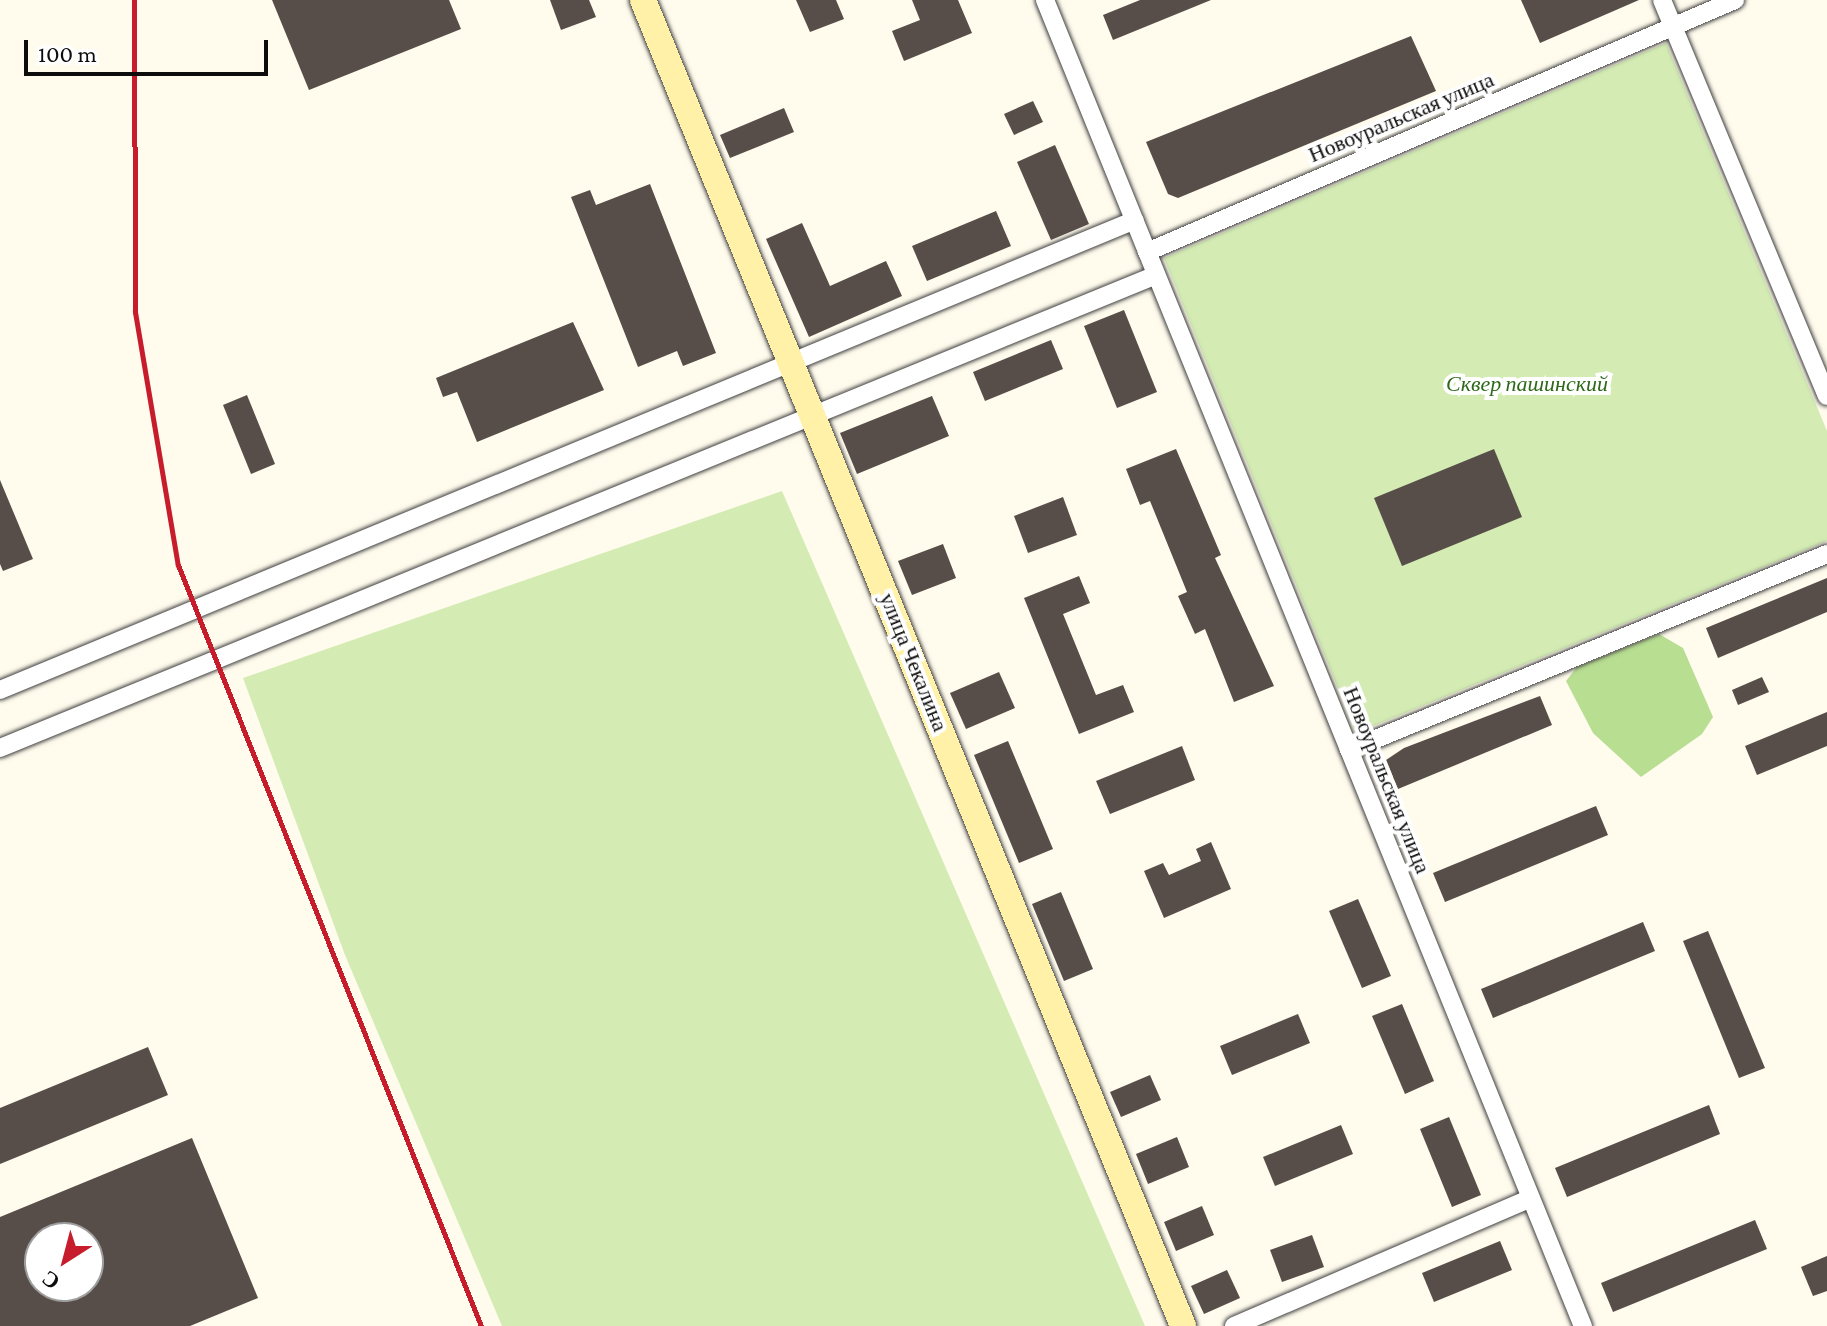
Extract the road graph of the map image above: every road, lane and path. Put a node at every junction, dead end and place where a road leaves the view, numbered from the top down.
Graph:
1 (643, 0) edge
2 (1045, 0) edge
3 (1662, 0) edge
4 (1735, 0) edge
5 (1673, 26) junction
6 (1135, 220) junction
7 (1147, 252) junction
8 (1156, 275) junction
9 (792, 362) junction
10 (1827, 396) edge
11 (816, 418) junction
12 (1827, 554) edge
13 (0, 690) edge
14 (0, 748) edge
15 (1349, 750) junction
16 (1531, 1198) junction
17 (1183, 1326) edge
18 (1234, 1326) edge
19 (1583, 1326) edge

1 - 9 main road, улица Чекалина
2 - 6 street, Новоуральская улица
3 - 5 street
4 - 5 street, Новоуральская улица
5 - 7 street, Новоуральская улица
5 - 10 street
6 - 7 street, Новоуральская улица
6 - 9 street
7 - 8 street, Новоуральская улица
8 - 11 street
8 - 15 street, Новоуральская улица
9 - 11 main road, улица Чекалина
9 - 13 street
11 - 14 street
11 - 17 main road, улица Чекалина
12 - 15 street
15 - 16 street, Новоуральская улица
16 - 18 street
16 - 19 street, Новоуральская улица

